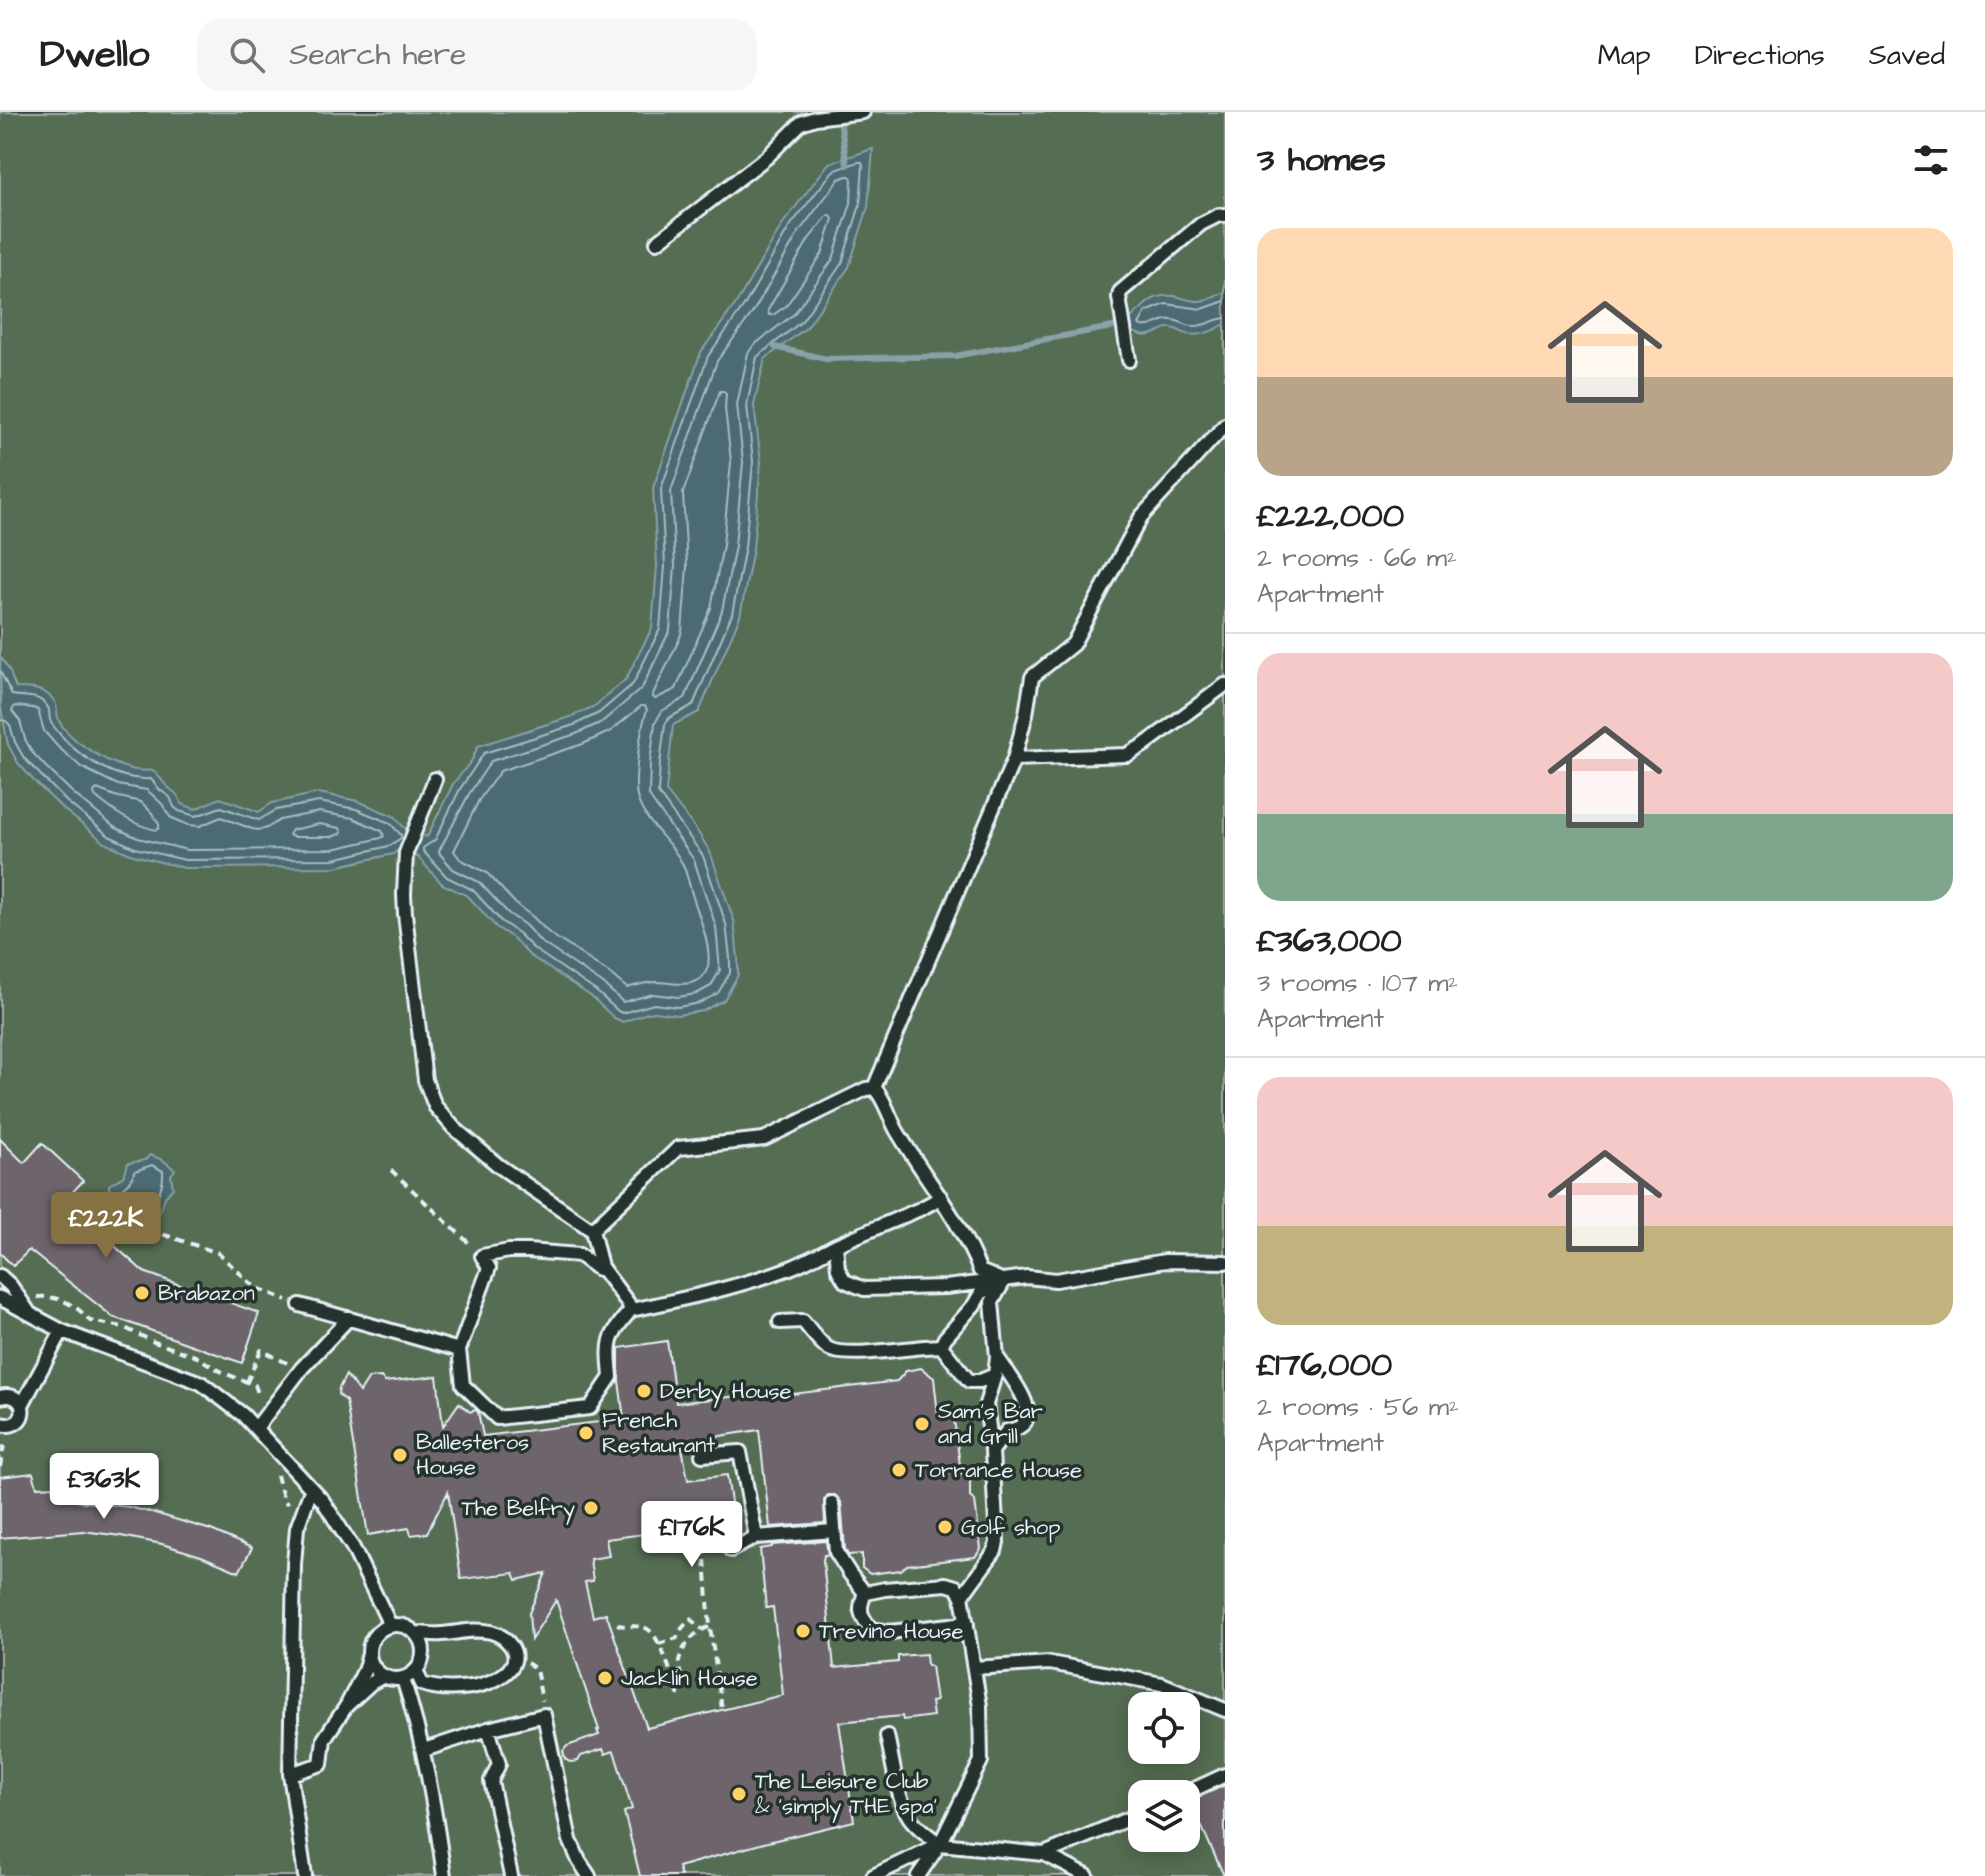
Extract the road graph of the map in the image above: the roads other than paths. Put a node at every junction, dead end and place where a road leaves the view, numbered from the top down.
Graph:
1 (863, 112) edge
2 (853, 113) edge
3 (1225, 215) edge
4 (657, 242) dead end
5 (1129, 360) dead end
6 (1225, 425) edge
7 (1225, 685) edge
8 (1014, 759) junction
9 (435, 779) dead end
10 (874, 1088) junction
11 (940, 1196) junction
12 (592, 1230) junction
13 (836, 1245) junction
14 (579, 1255) junction
15 (1225, 1262) edge
16 (601, 1267) junction
17 (980, 1271) junction
18 (0, 1276) edge
19 (1004, 1281) junction
20 (969, 1283) junction
21 (986, 1297) junction
22 (0, 1298) edge
23 (300, 1305) road end
24 (631, 1310) junction
25 (30, 1314) junction
26 (349, 1318) junction
27 (780, 1322) dead end
28 (62, 1331) junction
29 (464, 1333) junction
30 (439, 1343) junction
31 (941, 1346) junction
32 (459, 1350) junction
33 (997, 1357) junction
34 (995, 1375) junction
35 (969, 1381) junction
36 (0, 1397) edge
37 (986, 1404) junction
38 (22, 1405) junction
39 (4, 1425) edge
40 (256, 1428) junction
41 (992, 1451) junction
42 (702, 1455) dead end
43 (311, 1490) junction
44 (832, 1503) dead end
45 (834, 1531) junction
46 (756, 1537) junction
47 (731, 1550) dead end
48 (865, 1593) junction
49 (962, 1596) junction
50 (967, 1623) junction
51 (390, 1625) junction
52 (417, 1633) junction
53 (369, 1654) junction
54 (974, 1668) junction
55 (416, 1671) junction
56 (384, 1676) junction
57 (403, 1679) junction
58 (347, 1705) junction
59 (1225, 1710) edge
60 (488, 1729) junction
61 (887, 1736) dead end
62 (424, 1750) junction
63 (290, 1774) junction
64 (1225, 1775) edge
65 (1200, 1787) edge
66 (1128, 1819) edge
67 (940, 1844) junction
68 (1044, 1854) junction
69 (305, 1876) edge
70 (444, 1876) edge
71 (511, 1876) edge
72 (589, 1876) edge
73 (873, 1876) edge
74 (918, 1876) edge
75 (1087, 1876) edge

1 - 2 lane
2 - 4 lane
3 - 5 lane
6 - 8 lane
7 - 8 lane
8 - 10 lane
9 - 12 lane
10 - 11 lane
10 - 12 lane
11 - 13 lane
11 - 17 lane
12 - 14 lane
12 - 16 lane
13 - 20 lane
13 - 24 lane
14 - 16 lane
14 - 29 lane
15 - 19 lane
16 - 24 lane
17 - 19 lane
17 - 20 lane
18 - 25 lane
19 - 20 lane
19 - 21 lane
20 - 21 lane
21 - 31 lane
21 - 33 lane
22 - 25 lane
23 - 26 lane
24 - 32 lane
25 - 28 lane
26 - 30 lane
26 - 40 lane
27 - 31 lane
28 - 38 lane
28 - 40 lane
29 - 30 lane
29 - 32 lane
30 - 32 lane
31 - 35 lane
33 - 34 lane
33 - 41 lane
34 - 35 lane
34 - 37 lane
35 - 37 lane
36 - 38 lane
37 - 41 lane
38 - 39 lane
40 - 43 lane
41 - 49 lane
42 - 46 lane
43 - 51 lane
43 - 63 lane
44 - 45 lane
45 - 46 lane
45 - 48 lane
46 - 47 lane
48 - 49 lane
48 - 50 lane
49 - 50 lane
50 - 54 lane
51 - 52 lane
51 - 53 lane
52 - 55 lane
52 - 55 lane
53 - 56 lane
53 - 58 lane
54 - 59 lane
54 - 67 lane
55 - 57 lane
56 - 57 lane
56 - 58 lane
57 - 62 lane
58 - 63 lane
60 - 62 lane
60 - 71 lane
60 - 72 lane
61 - 67 lane
62 - 70 lane
63 - 69 lane
64 - 65 lane
66 - 68 lane
67 - 68 lane
67 - 73 lane
67 - 74 lane
68 - 75 lane

